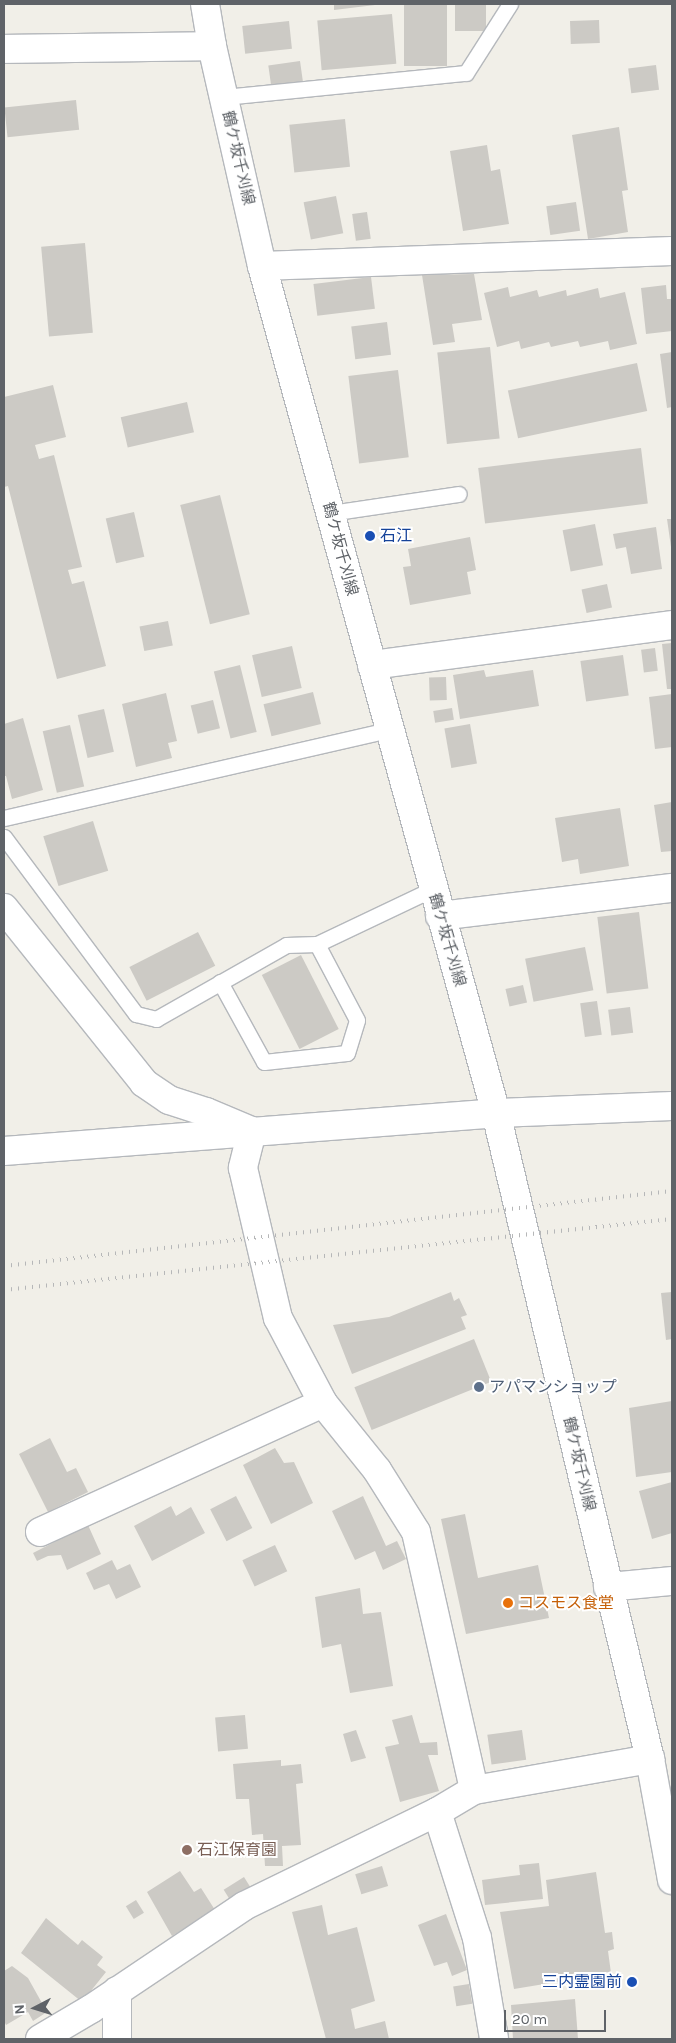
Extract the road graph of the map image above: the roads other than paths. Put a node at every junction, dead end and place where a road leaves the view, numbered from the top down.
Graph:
1 (205, 4) edge
2 (510, 4) edge
3 (212, 46) junction
4 (4, 49) edge
5 (224, 97) junction
6 (672, 251) edge
7 (262, 266) junction
8 (459, 494) dead end
9 (330, 514) junction
10 (672, 624) edge
11 (372, 665) junction
12 (390, 730) junction
13 (4, 818) edge
14 (4, 837) edge
15 (433, 888) junction
16 (672, 888) edge
17 (4, 908) edge
18 (440, 916) junction
19 (317, 944) junction
20 (220, 982) junction
21 (672, 1106) edge
22 (496, 1113) junction
23 (252, 1131) junction
24 (4, 1151) edge
25 (323, 1403) junction
26 (40, 1532) dead end
27 (672, 1581) edge
28 (608, 1587) junction
29 (650, 1759) junction
30 (474, 1790) junction
31 (438, 1812) junction
32 (672, 1880) edge
33 (117, 1991) junction
34 (40, 2039) edge
35 (117, 2039) edge
36 (494, 2039) edge

1 - 3 street, 鶴ケ坂千刈線
2 - 5 lane
3 - 4 street
3 - 5 street, 鶴ケ坂千刈線
5 - 7 street, 鶴ケ坂千刈線
6 - 7 street
7 - 9 street, 鶴ケ坂千刈線
8 - 9 lane
9 - 11 street, 鶴ケ坂千刈線
10 - 11 street
11 - 12 street, 鶴ケ坂千刈線
12 - 13 lane
12 - 15 street, 鶴ケ坂千刈線
14 - 20 lane
15 - 18 street, 鶴ケ坂千刈線
15 - 19 lane
16 - 18 street
17 - 23 street
18 - 22 street, 鶴ケ坂千刈線
19 - 20 lane
19 - 20 lane
21 - 22 street
22 - 23 street
22 - 28 street, 鶴ケ坂千刈線
23 - 24 street
23 - 25 street
25 - 26 street
25 - 30 street
27 - 28 street
28 - 29 street, 鶴ケ坂千刈線
29 - 30 street
29 - 32 street, 鶴ケ坂千刈線
30 - 31 street
31 - 33 street
31 - 36 street
33 - 34 street
33 - 35 street

